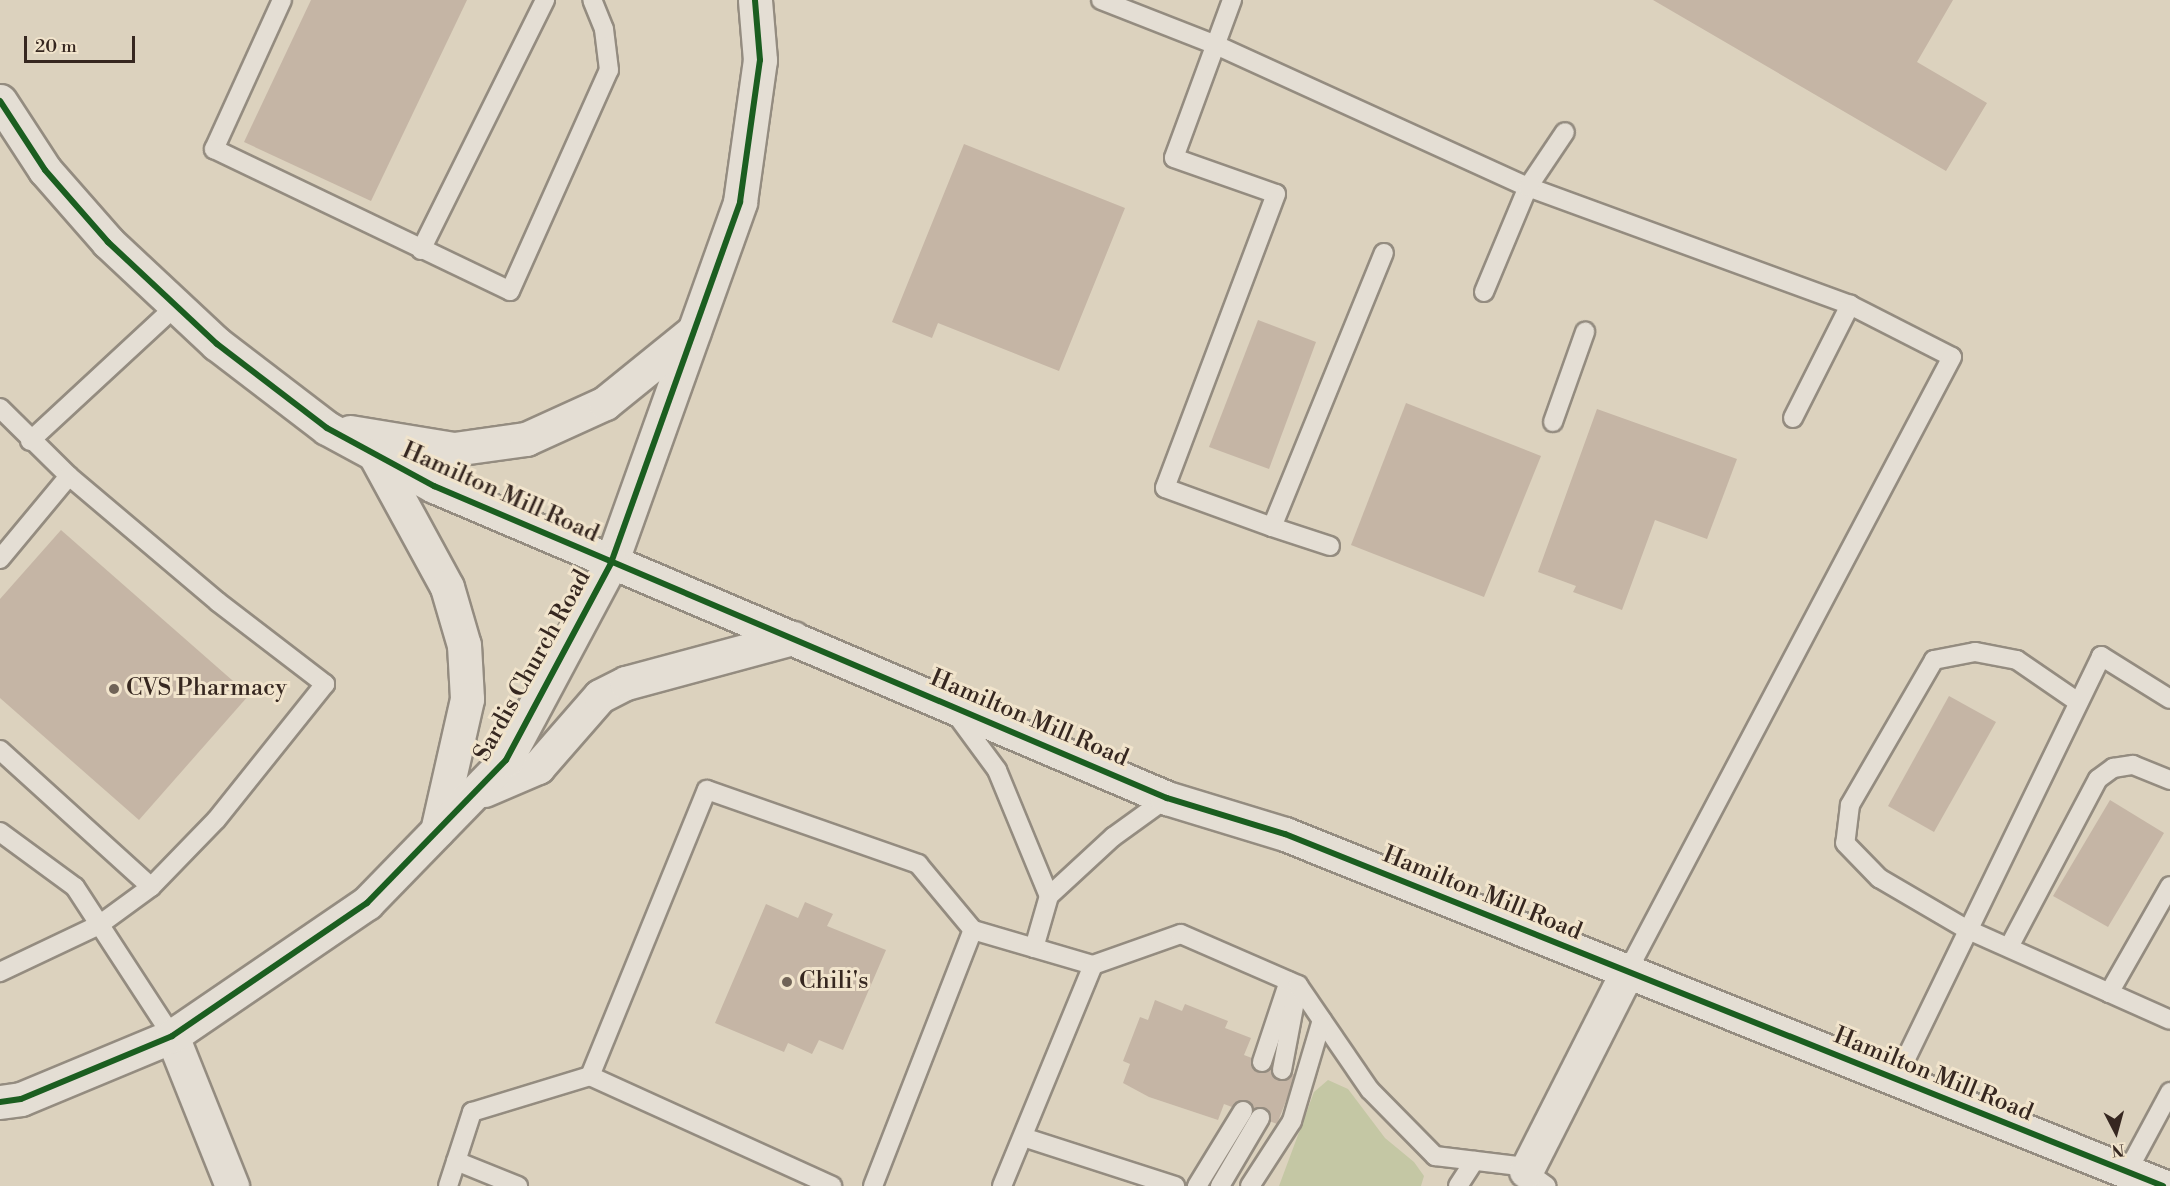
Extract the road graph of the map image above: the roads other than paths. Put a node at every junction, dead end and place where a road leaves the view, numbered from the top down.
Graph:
1 (282, 0) edge
2 (545, 0) edge
3 (592, 0) edge
4 (755, 0) edge
5 (1101, 0) edge
6 (1233, 0) edge
7 (1216, 45) junction
8 (0, 101) edge
9 (1565, 132) dead end
10 (1528, 187) junction
11 (421, 250) junction
12 (1384, 252) dead end
13 (1484, 292) dead end
14 (1850, 305) junction
15 (176, 306) junction
16 (694, 331) junction
17 (1585, 332) dead end
18 (1793, 418) dead end
19 (3, 419) edge
20 (1553, 422) dead end
21 (327, 428) junction
22 (30, 441) junction
23 (375, 455) junction
24 (69, 476) junction
25 (1272, 527) junction
26 (1330, 546) dead end
27 (0, 559) edge
28 (611, 563) junction
29 (793, 638) junction
30 (2170, 699) edge
31 (2078, 702) junction
32 (948, 705) junction
33 (0, 750) edge
34 (2170, 780) edge
35 (477, 793) junction
36 (1167, 798) junction
37 (437, 831) junction
38 (0, 832) edge
39 (2170, 886) edge
40 (151, 887) junction
41 (1049, 896) junction
42 (99, 925) junction
43 (1966, 929) junction
44 (973, 930) junction
45 (2008, 946) junction
46 (1034, 948) junction
47 (1093, 965) junction
48 (0, 972) edge
49 (1627, 972) junction
50 (1294, 983) junction
51 (2109, 993) junction
52 (1322, 1020) junction
53 (2170, 1020) edge
54 (172, 1036) junction
55 (1262, 1062) dead end
56 (1282, 1070) dead end
57 (590, 1077) junction
58 (1896, 1079) junction
59 (2170, 1092) edge
60 (0, 1102) edge
61 (1243, 1112) dead end
62 (1260, 1118) dead end
63 (1023, 1137) junction
64 (456, 1161) junction
65 (1474, 1161) junction
66 (2127, 1172) junction
67 (1537, 1179) edge
68 (232, 1186) edge
69 (448, 1186) edge
70 (518, 1186) edge
71 (832, 1186) edge
72 (873, 1186) edge
73 (1002, 1186) edge
74 (1175, 1186) edge
75 (1197, 1186) edge
76 (1220, 1186) edge
77 (1250, 1186) edge
78 (1458, 1186) edge
79 (2163, 1186) edge

1 - 11 lane
2 - 11 lane
3 - 11 lane
4 - 16 main road, Sardis Church Road
5 - 7 lane
6 - 7 lane
7 - 10 lane
7 - 25 lane
8 - 15 main road, Hamilton Mill Road
9 - 10 lane
10 - 13 lane
10 - 14 lane
12 - 25 lane
14 - 18 lane
14 - 49 lane
15 - 21 main road, Hamilton Mill Road
15 - 22 lane
16 - 21 main road
16 - 28 main road, Sardis Church Road
17 - 20 lane
19 - 22 lane
21 - 23 main road, Hamilton Mill Road
22 - 24 lane
23 - 28 main road, Hamilton Mill Road
23 - 37 main road
24 - 27 lane
24 - 40 lane
25 - 26 lane
28 - 29 main road, Hamilton Mill Road
28 - 35 main road, Sardis Church Road
29 - 32 main road, Hamilton Mill Road
29 - 35 main road
30 - 31 lane
31 - 43 lane
31 - 43 lane
32 - 36 main road, Hamilton Mill Road
32 - 41 lane
33 - 40 lane
34 - 45 lane
35 - 37 main road, Sardis Church Road
36 - 41 lane
36 - 49 main road, Hamilton Mill Road
37 - 54 main road, Sardis Church Road
38 - 42 lane
39 - 51 lane
40 - 42 lane
41 - 46 lane
42 - 48 lane
42 - 54 lane
43 - 45 lane
43 - 58 lane
44 - 46 lane
44 - 57 lane
44 - 72 lane
45 - 51 lane
46 - 47 lane
47 - 50 lane
47 - 63 lane
49 - 58 main road, Hamilton Mill Road
49 - 67 main road
50 - 52 lane
50 - 55 lane
50 - 56 lane
51 - 53 lane
52 - 65 lane
52 - 77 lane
54 - 60 main road, Sardis Church Road
54 - 68 main road
57 - 64 lane
57 - 71 lane
58 - 66 main road, Hamilton Mill Road
59 - 66 lane
61 - 75 lane
62 - 76 lane
63 - 73 lane
63 - 74 lane
64 - 69 lane
64 - 70 lane
65 - 67 lane
65 - 78 lane
66 - 79 main road, Hamilton Mill Road

